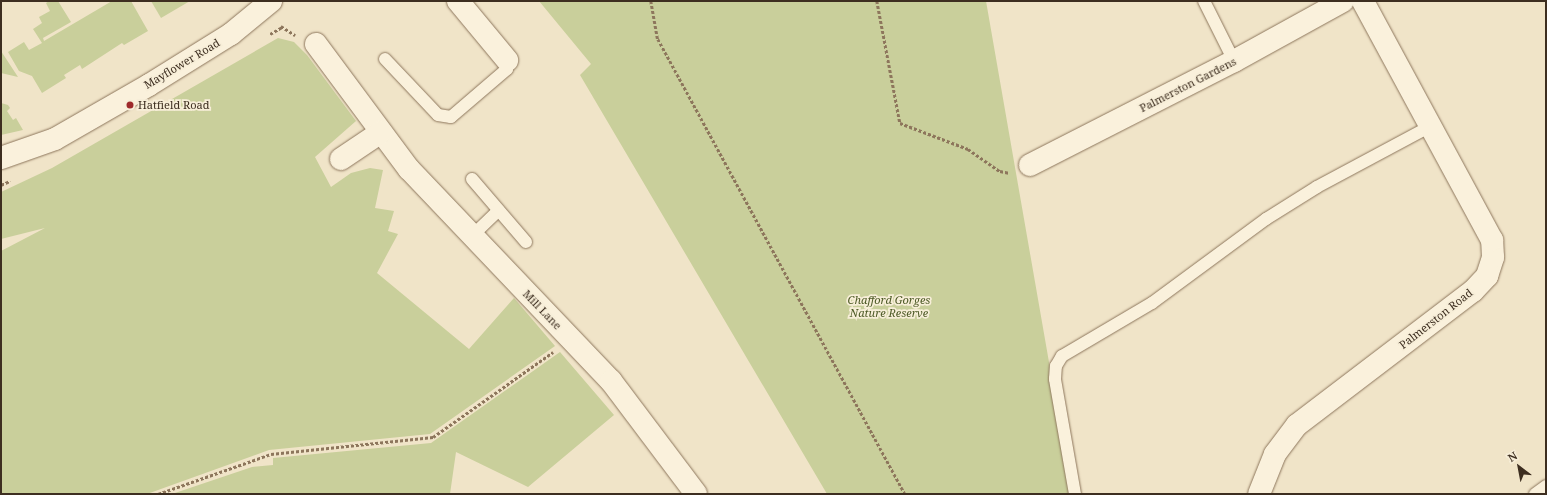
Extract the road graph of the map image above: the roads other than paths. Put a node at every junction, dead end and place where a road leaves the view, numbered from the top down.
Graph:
1 (271, 1) edge
2 (458, 1) edge
3 (1204, 1) edge
4 (1343, 1) edge
5 (1363, 1) edge
6 (316, 44) dead end
7 (385, 60) dead end
8 (507, 60) joint
9 (1234, 61) junction
10 (1431, 126) junction
11 (381, 132) junction
12 (1, 158) edge
13 (341, 159) dead end
14 (1030, 165) road end
15 (472, 179) dead end
16 (499, 210) junction
17 (472, 236) junction
18 (526, 242) dead end
19 (1546, 486) edge
20 (696, 494) edge
21 (1075, 494) edge
22 (1259, 494) edge
23 (1535, 494) edge

1 - 12 street, Mayflower Road
2 - 8 street
3 - 9 lane
4 - 9 street, Palmerston Gardens
5 - 10 street, Palmerston Road
6 - 11 street, Mill Lane
7 - 8 lane
9 - 14 street, Palmerston Gardens
10 - 21 lane
10 - 22 street, Palmerston Road
11 - 13 street
11 - 17 street, Mill Lane
15 - 16 lane
16 - 17 lane
16 - 18 lane
17 - 20 street, Mill Lane
19 - 23 lane

